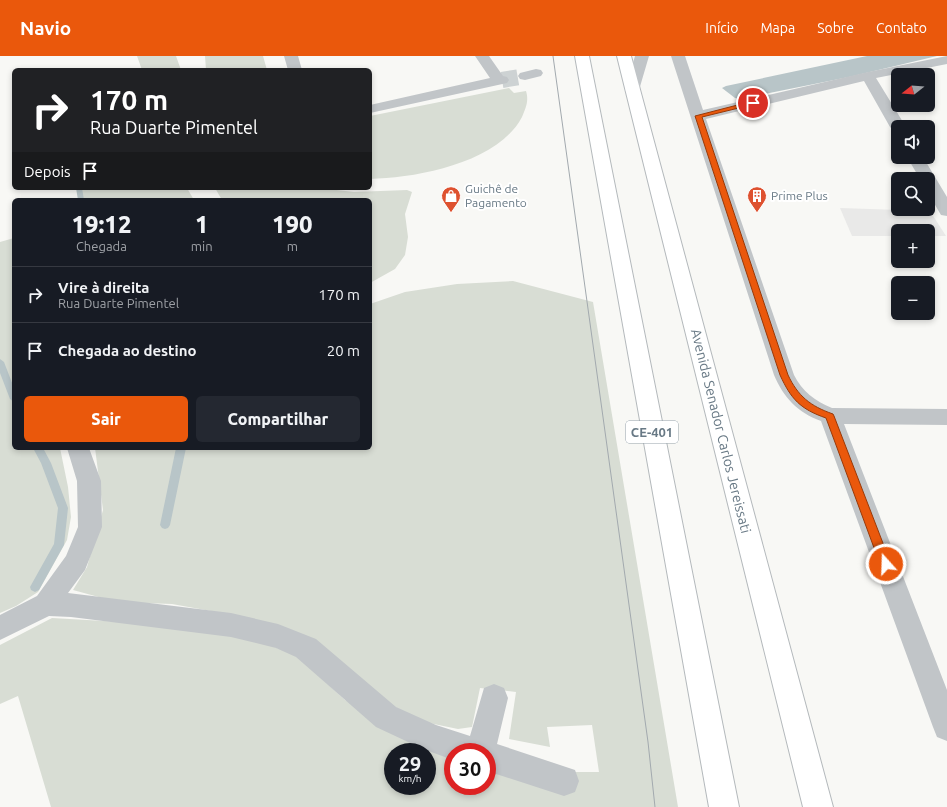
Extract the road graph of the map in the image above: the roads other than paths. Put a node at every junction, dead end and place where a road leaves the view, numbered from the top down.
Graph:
1 (291, 56) edge
2 (482, 56) edge
3 (582, 56) edge
4 (624, 56) edge
5 (642, 56) edge
6 (678, 56) edge
7 (947, 60) edge
8 (294, 68) edge
9 (868, 76) junction
10 (632, 90) junction
11 (372, 109) edge
12 (698, 116) junction
13 (894, 120) edge
14 (919, 164) edge
15 (947, 211) edge
16 (830, 416) junction
17 (947, 417) edge
18 (79, 450) edge
19 (46, 604) junction
20 (0, 628) edge
21 (494, 698) dead end
22 (947, 727) edge
23 (446, 743) edge
24 (482, 743) edge
25 (496, 759) edge
26 (564, 781) dead end
27 (724, 807) edge
28 (818, 807) edge

1 - 8 street
2 - 11 street
3 - 27 main road, CE-401
4 - 10 main road, Avenida Senador Carlos Jereissati
5 - 10 street
6 - 12 street
7 - 9 street
9 - 12 street
9 - 13 street
10 - 28 main road, Avenida Senador Carlos Jereissati
12 - 16 street
14 - 15 street
16 - 17 street
16 - 22 street
18 - 19 street
19 - 20 street
19 - 23 street
21 - 24 street
25 - 26 street

